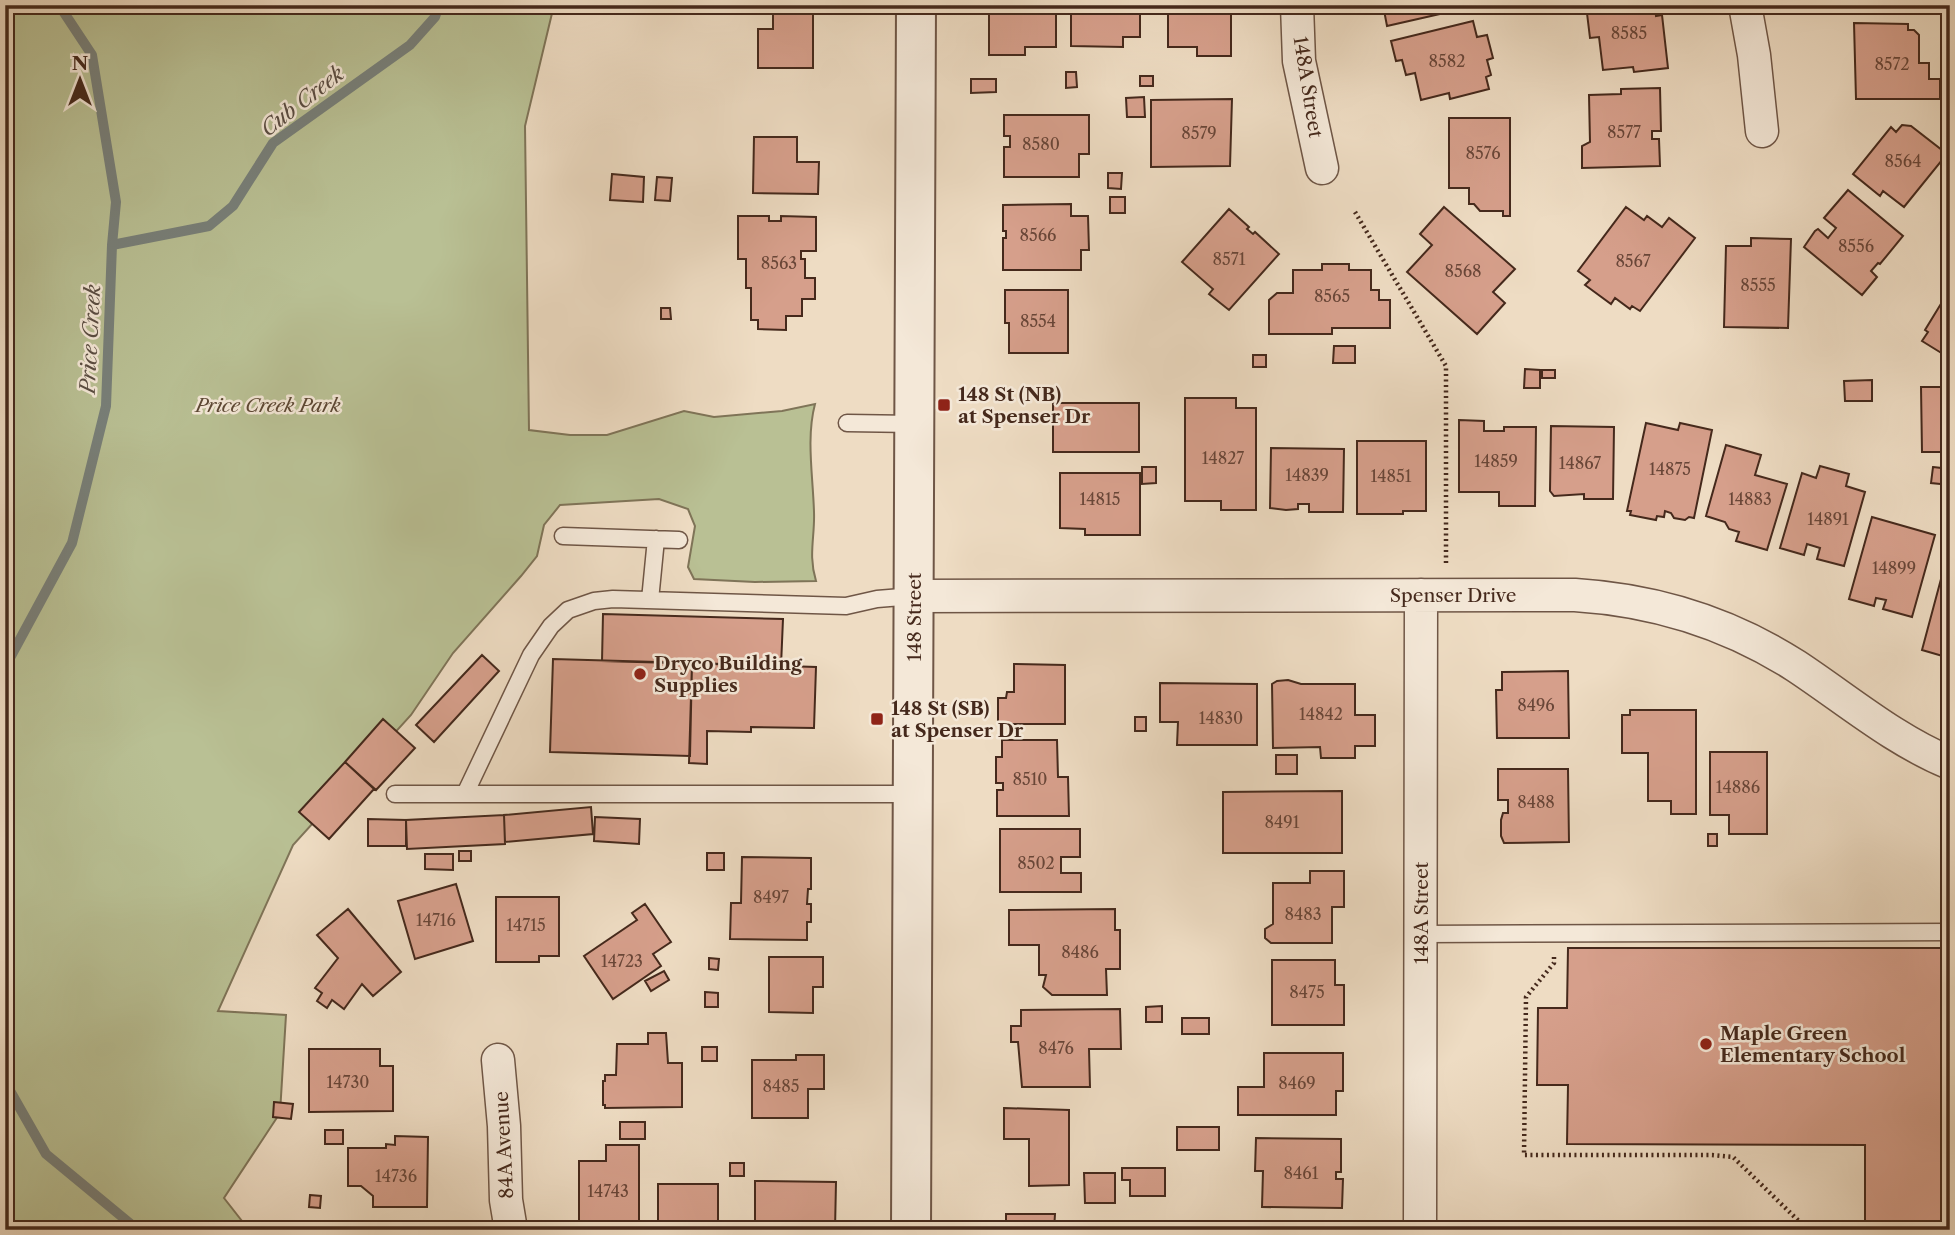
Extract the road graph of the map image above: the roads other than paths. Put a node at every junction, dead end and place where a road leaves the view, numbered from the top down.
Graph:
1 (916, 5) edge
2 (1297, 5) edge
3 (1745, 5) edge
4 (1762, 131) dead end
5 (1322, 168) dead end
6 (847, 423) dead end
7 (915, 424) junction
8 (563, 536) dead end
9 (656, 540) junction
10 (679, 540) dead end
11 (1421, 595) junction
12 (914, 596) junction
13 (650, 600) junction
14 (1950, 763) edge
15 (395, 794) dead end
16 (465, 794) junction
17 (914, 794) junction
18 (1950, 932) edge
19 (1422, 934) junction
20 (498, 1060) dead end
21 (511, 1230) edge
22 (911, 1230) edge
23 (1420, 1230) edge

1 - 7 street, 148 Street
2 - 5 street, 148A Street
3 - 4 street
6 - 7 lane
7 - 12 street, 148 Street
8 - 9 lane
9 - 10 lane
9 - 13 lane
11 - 12 street, Spenser Drive
11 - 14 street, Spenser Drive
11 - 19 street, 148A Street
12 - 13 lane
12 - 17 street, 148 Street
13 - 16 lane
15 - 16 lane
16 - 17 lane
17 - 22 street, 148 Street
18 - 19 lane
19 - 23 street, 148A Street
20 - 21 street, 84A Avenue

